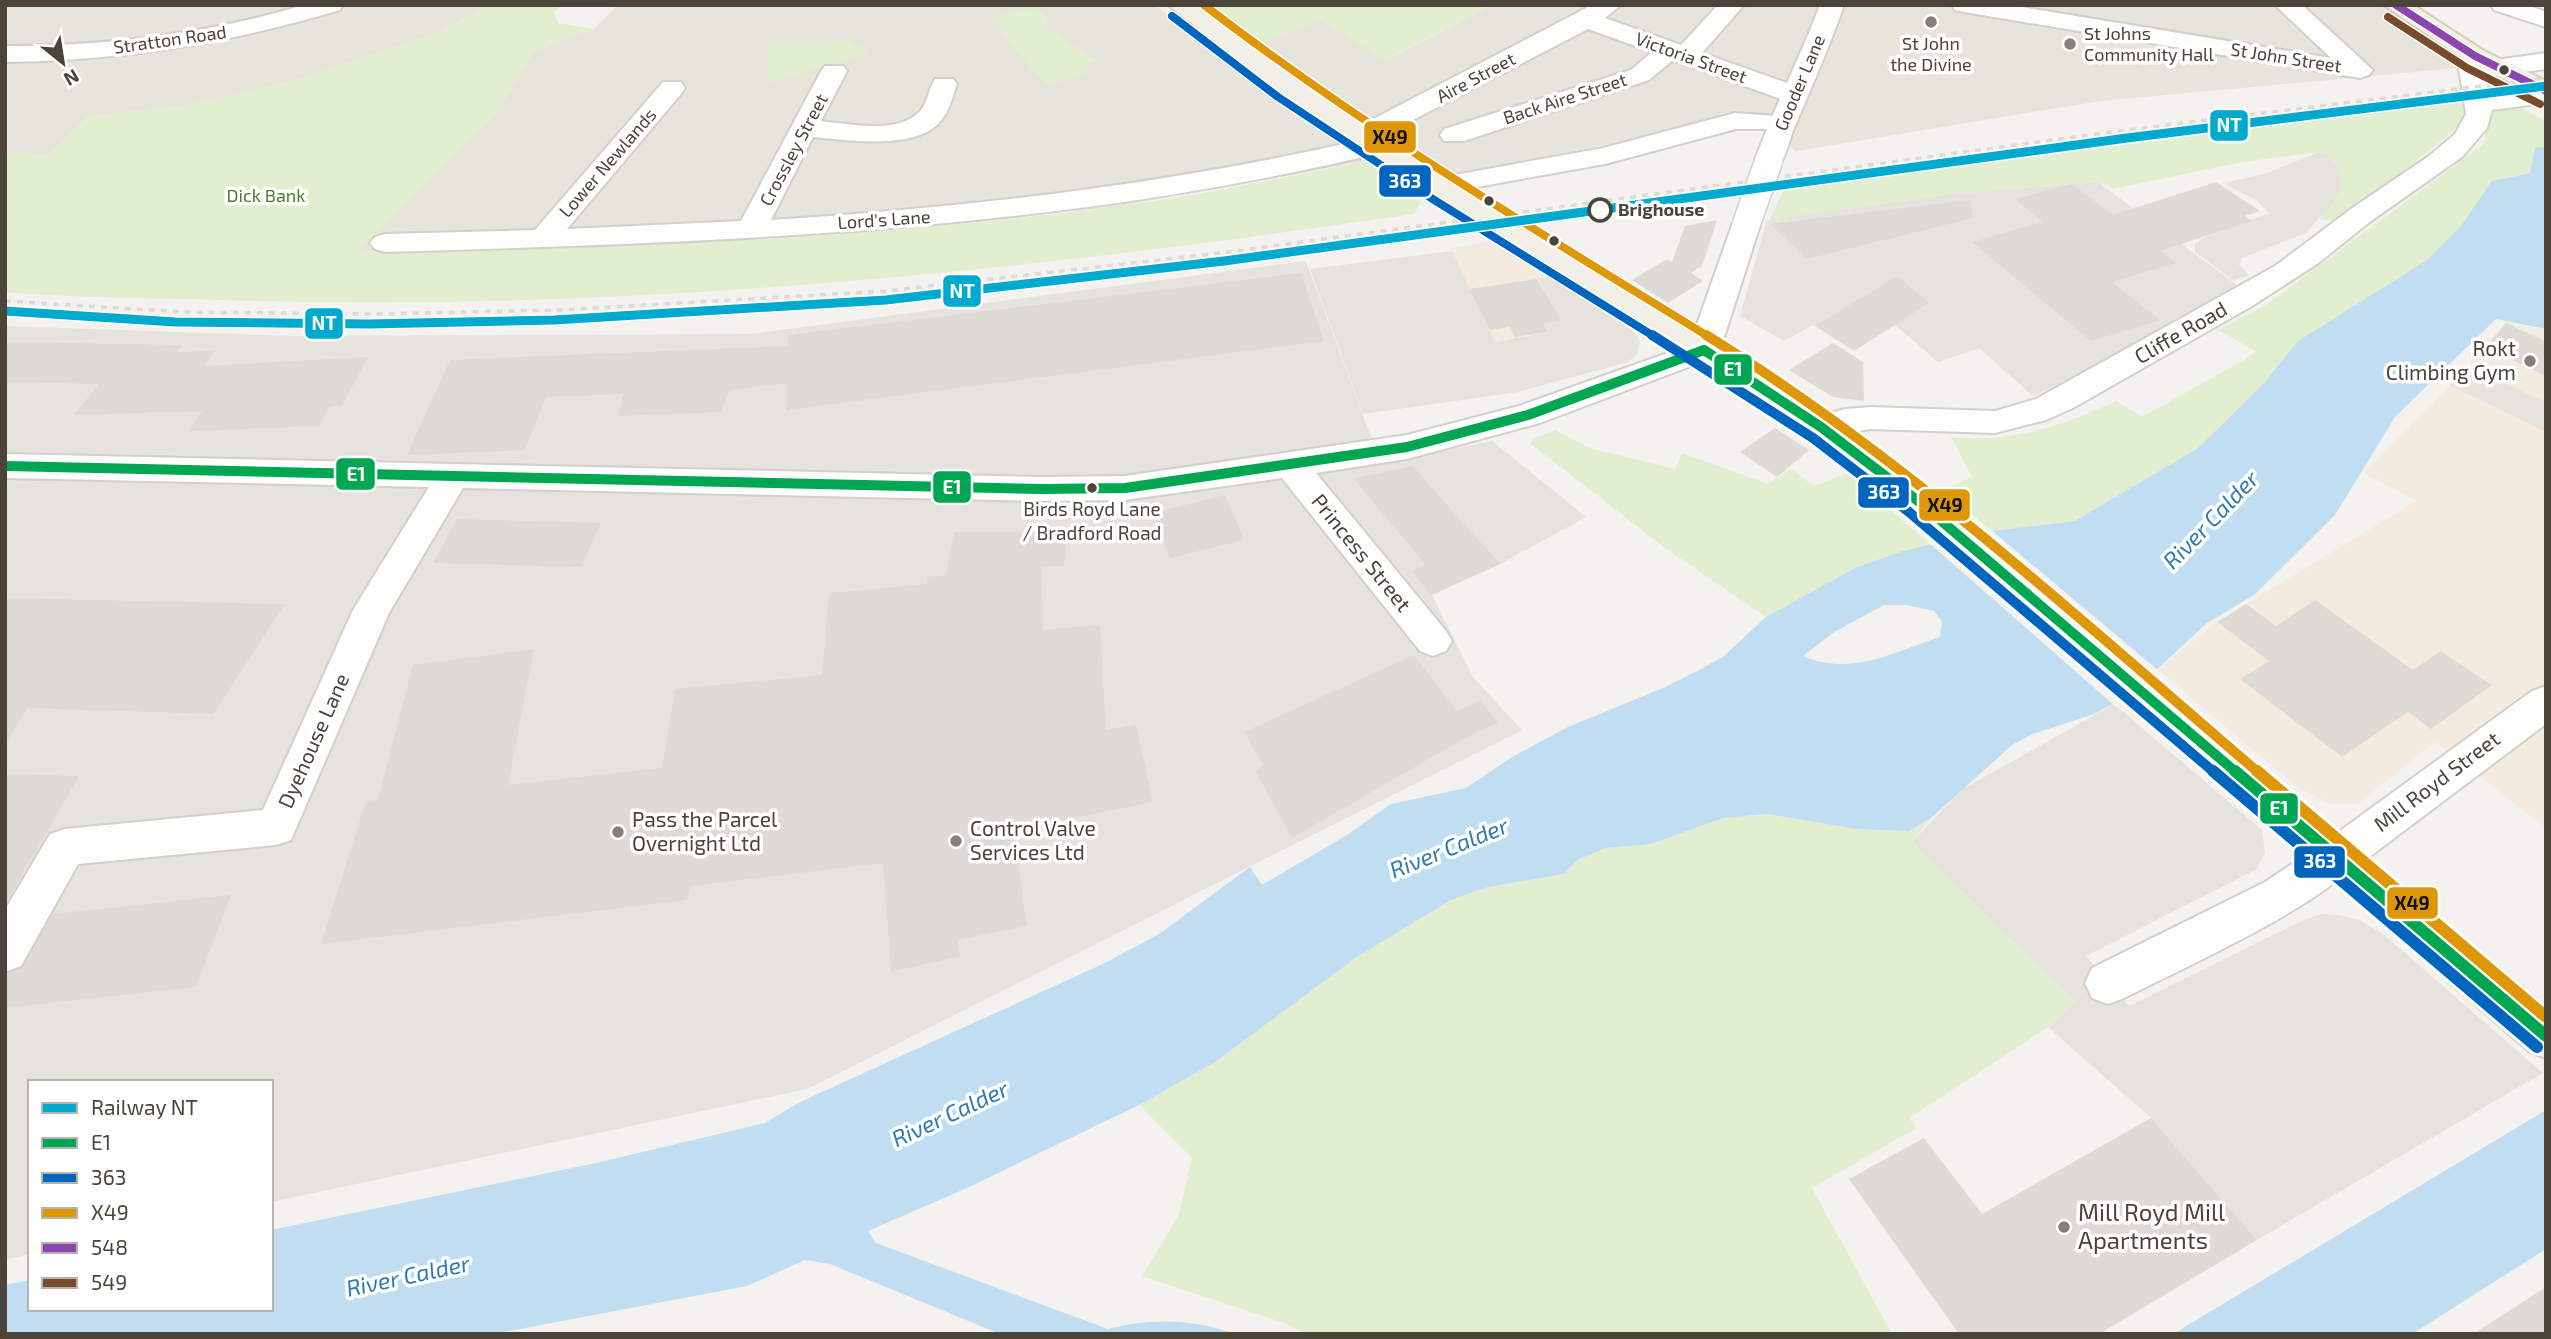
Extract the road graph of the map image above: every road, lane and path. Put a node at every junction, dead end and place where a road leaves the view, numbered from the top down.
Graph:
1 (331, 5) edge
2 (1180, 5) edge
3 (1609, 5) edge
4 (1732, 5) edge
5 (1832, 5) edge
6 (1964, 5) edge
7 (2287, 5) edge
8 (2396, 5) edge
9 (2503, 5) edge
10 (1586, 20) junction
11 (2546, 20) edge
12 (1677, 53) junction
13 (5, 54) edge
14 (2546, 61) edge
15 (2485, 62) junction
16 (834, 71) dead end
17 (944, 84) dead end
18 (672, 88) dead end
19 (2546, 93) edge
20 (1795, 94) junction
21 (2478, 104) junction
22 (1782, 123) junction
23 (806, 128) junction
24 (1454, 135) dead end
25 (1371, 140) junction
26 (1438, 186) junction
27 (752, 228) junction
28 (543, 238) junction
29 (385, 243) dead end
30 (1704, 350) junction
31 (1821, 426) junction
32 (1290, 465) junction
33 (5, 466) edge
34 (454, 475) junction
35 (1433, 640) dead end
36 (2546, 702) edge
37 (2337, 857) junction
38 (5, 952) edge
39 (2108, 983) dead end
40 (2535, 1027) edge

1 - 13 street, Stratton Road
2 - 25 main road
3 - 10 street, Aire Street
4 - 12 street, Back Aire Street
5 - 20 street, Gooder Lane
6 - 7 street, St John Street
8 - 15 main road
9 - 11 street
10 - 12 street, Victoria Street
10 - 25 street, Aire Street
12 - 20 street, Victoria Street
12 - 24 street, Back Aire Street
14 - 15 street
15 - 19 main road
15 - 21 street, Cliffe Road
16 - 23 street, Crossley Street
17 - 23 street
18 - 28 street, Lower Newlands
19 - 21 street
20 - 22 street, Gooder Lane
21 - 31 street, Cliffe Road
22 - 26 street
22 - 30 street, Gooder Lane, bridge
23 - 27 street, Crossley Street
25 - 26 main road
25 - 27 street, Lord's Lane
26 - 30 main road, bridge
27 - 28 street, Lord's Lane
28 - 29 street, Lord's Lane
30 - 31 main road
30 - 32 street
31 - 37 main road
32 - 34 street
32 - 35 street, Princess Street
33 - 34 street
34 - 38 street, Dyehouse Lane
36 - 37 street, Mill Royd Street
37 - 39 street, Mill Royd Street
37 - 40 main road

